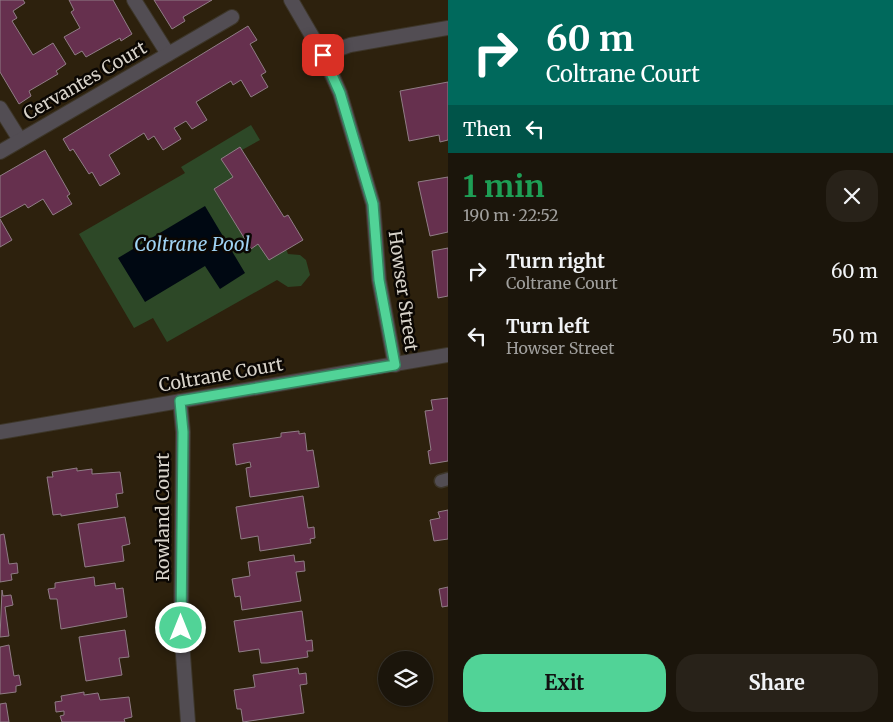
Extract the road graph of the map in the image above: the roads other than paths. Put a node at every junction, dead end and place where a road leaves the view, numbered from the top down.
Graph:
1 (134, 0) edge
2 (291, 0) edge
3 (232, 17) dead end
4 (448, 28) edge
5 (168, 54) junction
6 (323, 55) junction
7 (0, 108) edge
8 (20, 140) junction
9 (0, 152) edge
10 (448, 355) edge
11 (395, 365) junction
12 (180, 401) junction
13 (0, 432) edge
14 (188, 722) edge

1 - 5 street, Cervantes Court
2 - 6 street, Howser Street
3 - 5 street, Cervantes Court
4 - 6 street
5 - 8 street, Cervantes Court
6 - 11 street, Howser Street
7 - 8 street, Cervantes Court
8 - 9 street, Cervantes Court
10 - 11 street, Coltrane Court
11 - 12 street, Coltrane Court
12 - 13 street, Coltrane Court
12 - 14 street, Rowland Court

